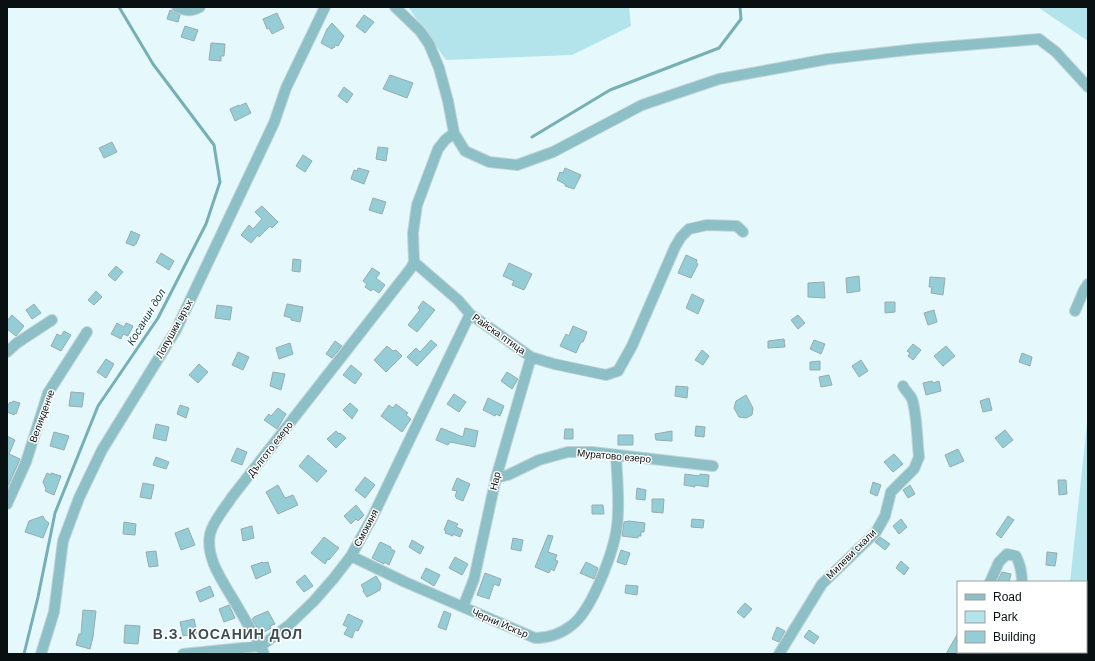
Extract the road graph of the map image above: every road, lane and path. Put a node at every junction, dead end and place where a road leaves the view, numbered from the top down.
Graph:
1 (177, 7) edge
2 (200, 7) edge
3 (325, 7) edge
4 (395, 7) edge
5 (1088, 87) edge
6 (454, 133) junction
7 (744, 232) dead end
8 (414, 262) junction
9 (1088, 284) edge
10 (1075, 311) dead end
11 (470, 314) junction
12 (52, 320) dead end
13 (87, 332) dead end
14 (7, 352) edge
15 (531, 357) junction
16 (903, 386) dead end
17 (616, 455) junction
18 (713, 466) dead end
19 (496, 478) junction
20 (7, 504) edge
21 (351, 556) junction
22 (990, 581) edge
23 (1022, 581) edge
24 (463, 607) junction
25 (262, 650) edge
26 (41, 654) edge
27 (183, 654) edge
28 (779, 654) edge

1 - 2 street
3 - 26 street, Лопушки връх
4 - 6 street
5 - 6 street
6 - 8 street
7 - 15 street, Райска птица
8 - 11 street, Райска птица
8 - 25 street, Дългото езеро
9 - 10 street
11 - 15 street, Райска птица
11 - 21 street, Смокиня
12 - 14 street
13 - 20 street, Великденче
15 - 19 street, Нар
16 - 28 street, Милеви скали
17 - 18 street, Муратово езеро
17 - 19 street, Муратово езеро
17 - 24 street, Черни Искър
19 - 24 street, Нар
21 - 24 street, Черни Искър
21 - 25 street, Смокиня
22 - 23 street
25 - 27 street

